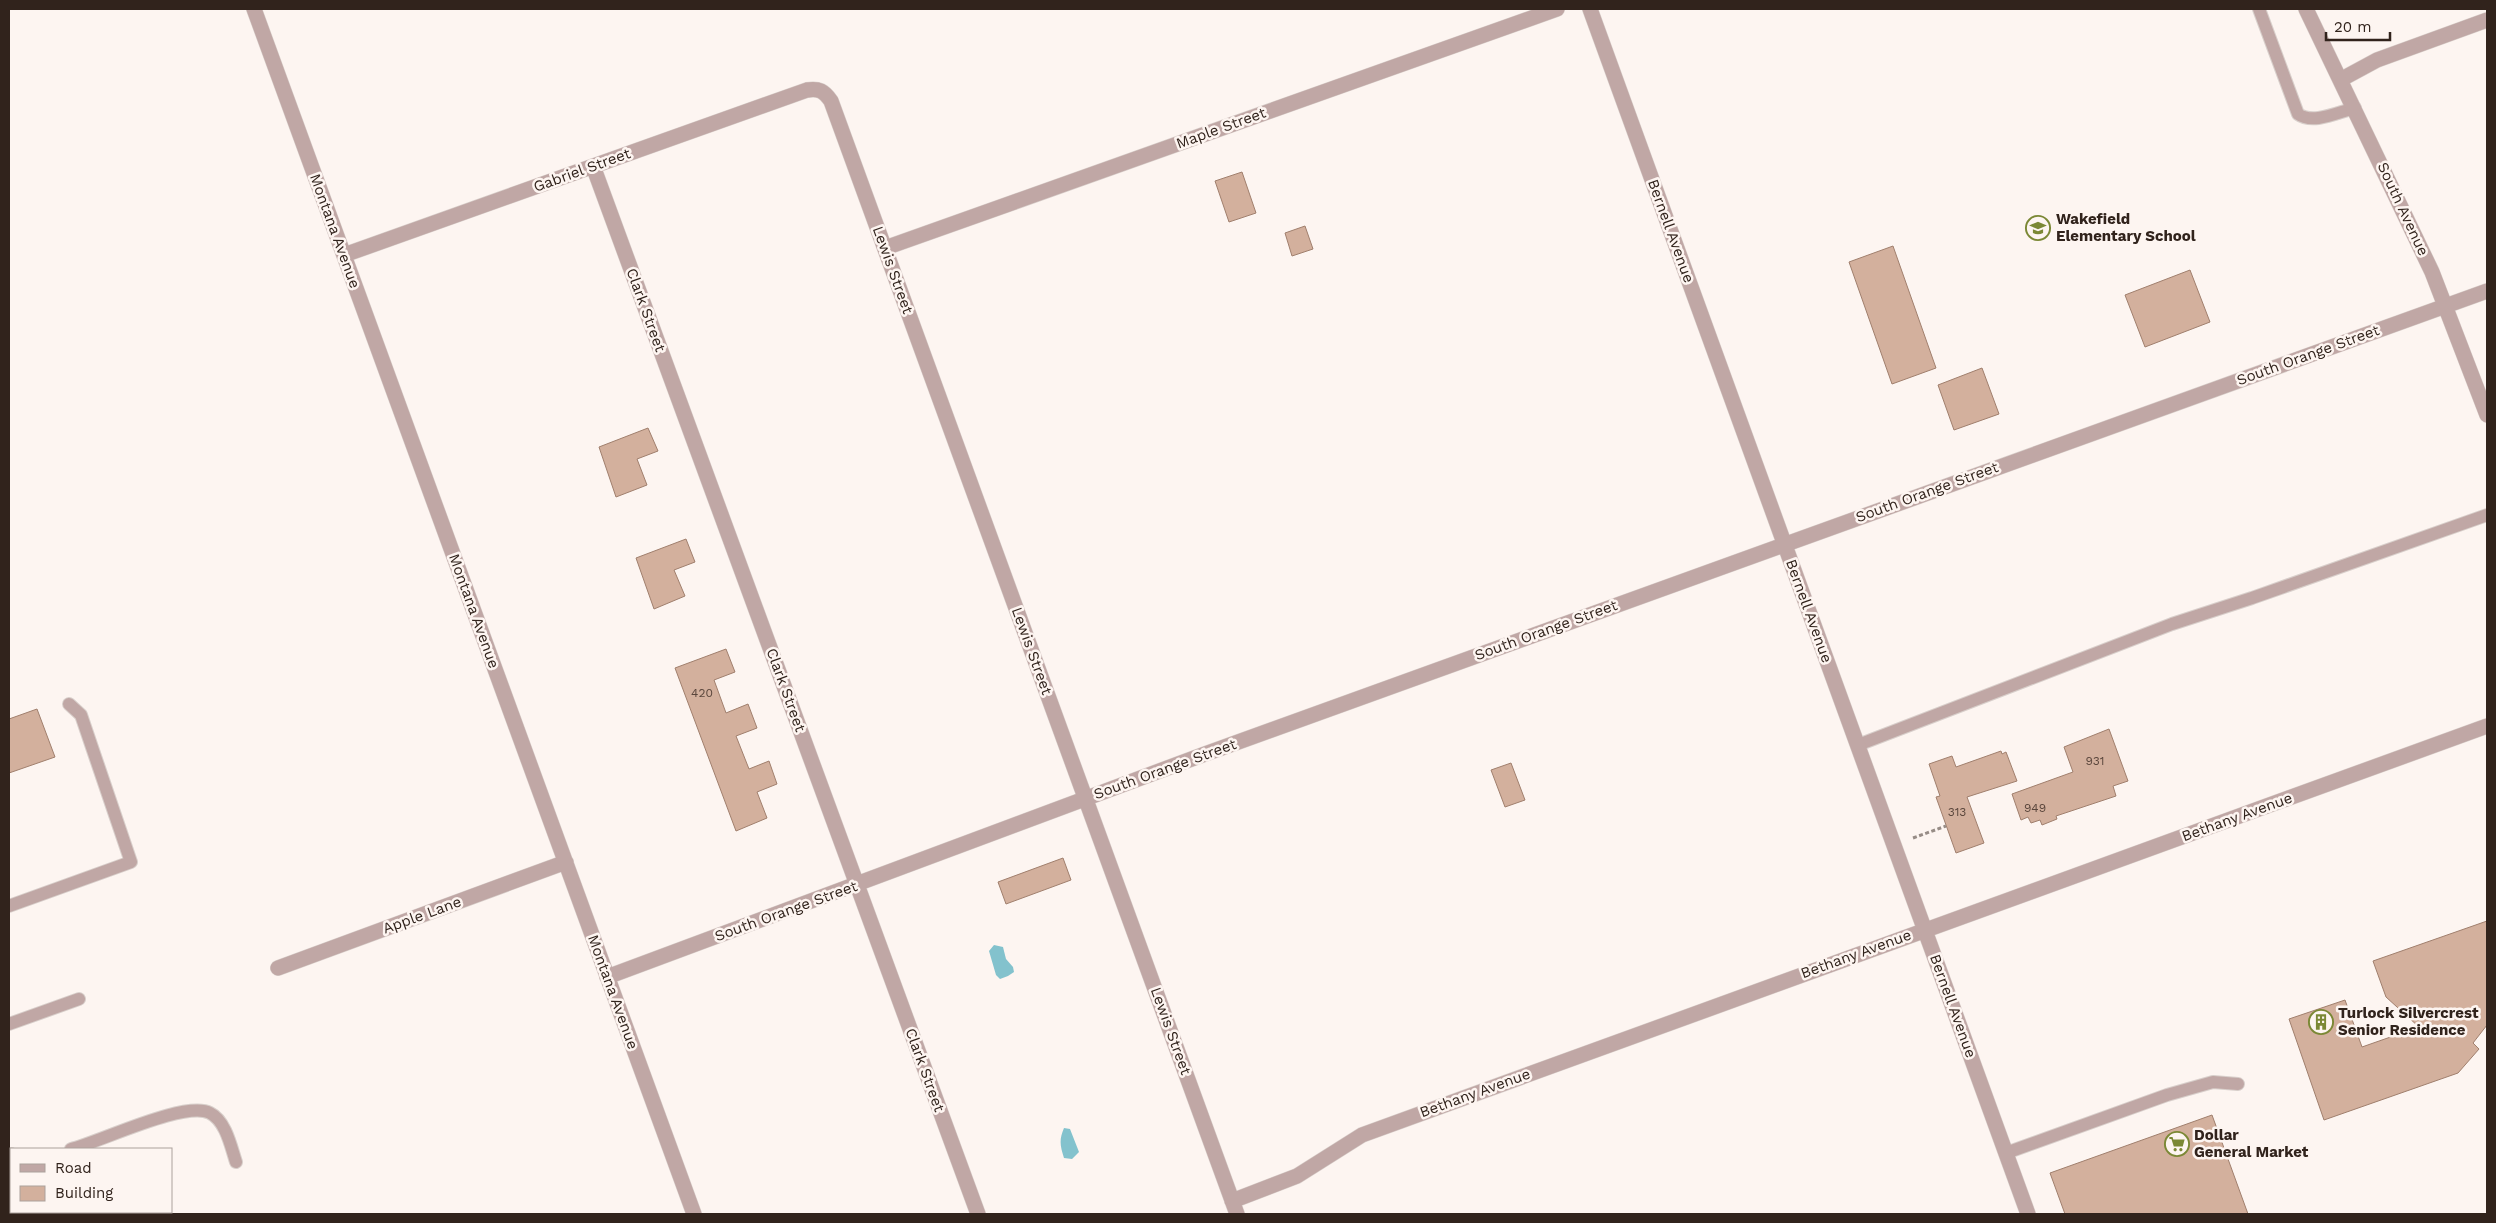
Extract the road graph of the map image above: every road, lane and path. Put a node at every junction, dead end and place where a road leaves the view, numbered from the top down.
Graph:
1 (254, 9) edge
2 (1557, 9) edge
3 (1590, 9) edge
4 (2259, 9) edge
5 (2306, 9) edge
6 (2487, 20) edge
7 (2340, 80) junction
8 (821, 90) joint
9 (2355, 108) junction
10 (594, 166) junction
11 (885, 248) junction
12 (344, 255) junction
13 (2487, 291) edge
14 (2446, 306) junction
15 (2487, 415) edge
16 (2487, 514) edge
17 (1785, 543) junction
18 (69, 704) dead end
19 (2487, 726) edge
20 (1858, 745) junction
21 (1086, 798) junction
22 (1946, 826) dead end
23 (1913, 838) dead end
24 (566, 862) junction
25 (857, 885) junction
26 (9, 906) edge
27 (1925, 929) junction
28 (278, 968) dead end
29 (607, 977) junction
30 (78, 999) dead end
31 (9, 1024) edge
32 (2238, 1084) dead end
33 (74, 1148) edge
34 (2006, 1153) junction
35 (236, 1162) dead end
36 (1235, 1208) edge
37 (694, 1214) edge
38 (978, 1214) edge
39 (2028, 1214) edge

1 - 12 street, Montana Avenue
2 - 11 street, Maple Street
3 - 17 street, Bernell Avenue
4 - 9 lane
5 - 7 street, South Avenue
6 - 7 street
7 - 9 street, South Avenue
8 - 10 street, Gabriel Street
8 - 11 street, Lewis Street
9 - 14 street, South Avenue
10 - 12 street, Gabriel Street
10 - 25 street, Clark Street
11 - 21 street, Lewis Street
12 - 24 street, Montana Avenue
13 - 14 street, South Orange Street
14 - 15 street, South Avenue
14 - 17 street, South Orange Street
16 - 20 lane
17 - 20 street, Bernell Avenue
17 - 21 street, South Orange Street
18 - 26 lane
19 - 27 street, Bethany Avenue
20 - 27 street, Bernell Avenue
21 - 25 street, South Orange Street
21 - 36 street, Lewis Street
22 - 23 path
24 - 28 street, Apple Lane
24 - 29 street, Montana Avenue
25 - 29 street, South Orange Street
25 - 38 street, Clark Street
27 - 34 street, Bernell Avenue
27 - 36 street, Bethany Avenue
29 - 37 street, Montana Avenue
30 - 31 lane
32 - 34 lane
33 - 35 lane
34 - 39 street, Bernell Avenue

